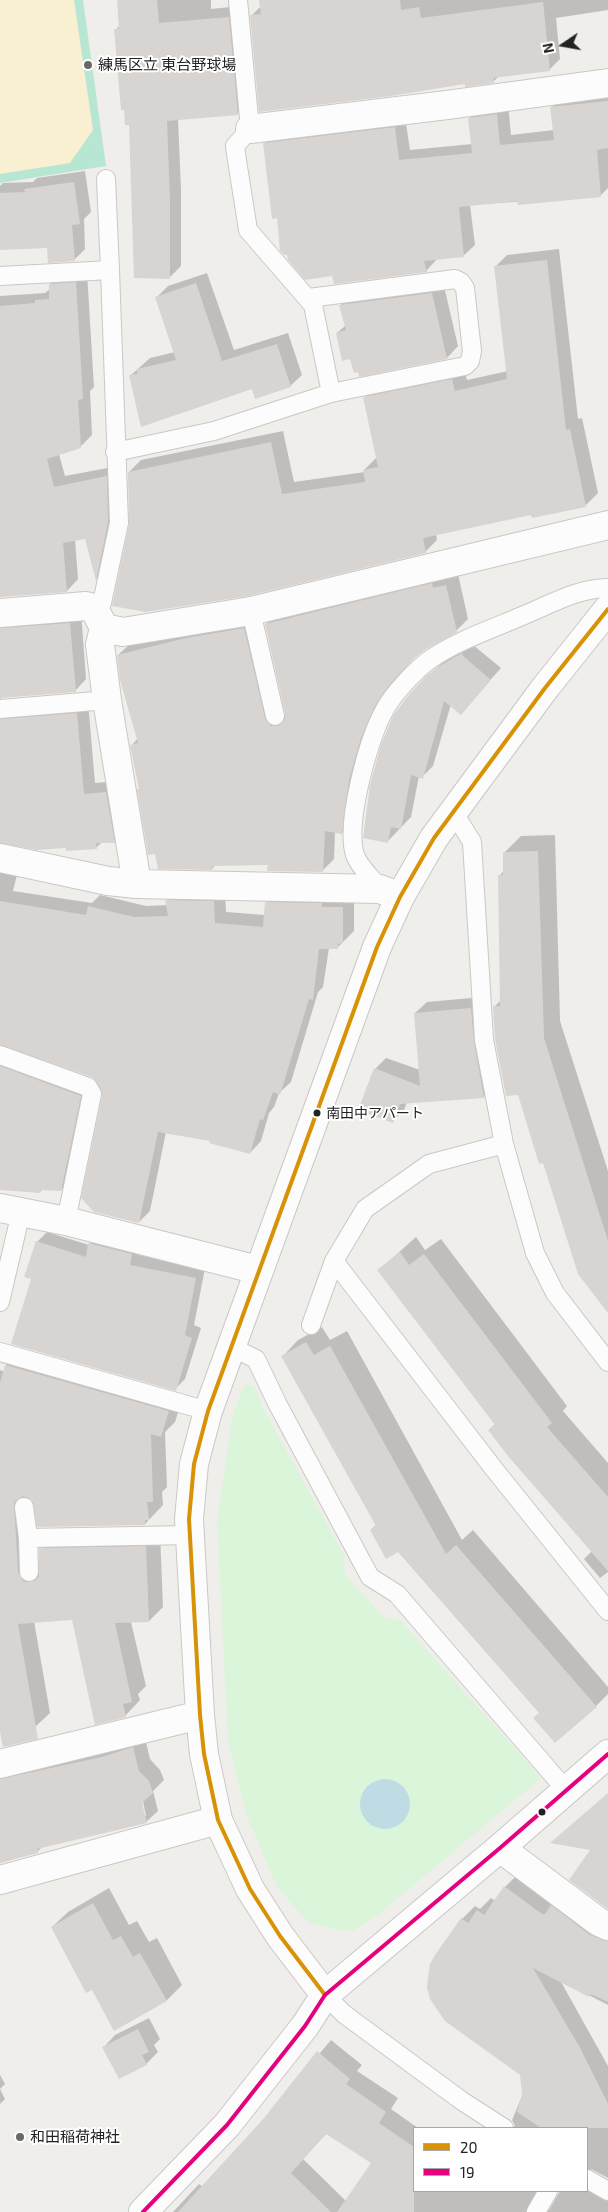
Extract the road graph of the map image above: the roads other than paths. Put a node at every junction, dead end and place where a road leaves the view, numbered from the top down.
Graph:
1 (238, 0) edge
2 (608, 83) edge
3 (250, 129) junction
4 (106, 179) dead end
5 (110, 270) junction
6 (0, 276) edge
7 (309, 298) junction
8 (331, 393) junction
9 (115, 452) junction
10 (608, 526) edge
11 (608, 588) edge
12 (608, 609) edge
13 (251, 611) junction
14 (0, 613) edge
15 (100, 620) junction
16 (107, 700) junction
17 (0, 710) edge
18 (275, 716) dead end
19 (454, 813) junction
20 (0, 858) edge
21 (136, 884) junction
22 (390, 893) junction
23 (0, 1055) edge
24 (504, 1144) junction
25 (10, 1210) edge
26 (66, 1221) junction
27 (334, 1261) junction
28 (258, 1270) junction
29 (0, 1302) edge
30 (311, 1325) dead end
31 (231, 1346) junction
32 (0, 1352) edge
33 (608, 1362) edge
34 (208, 1411) junction
35 (24, 1507) dead end
36 (190, 1535) junction
37 (28, 1538) junction
38 (29, 1572) dead end
39 (608, 1611) edge
40 (200, 1715) junction
41 (608, 1754) edge
42 (0, 1764) edge
43 (566, 1790) junction
44 (218, 1820) junction
45 (500, 1848) junction
46 (0, 1880) edge
47 (608, 1926) edge
48 (326, 1994) junction
49 (502, 2127) edge
50 (588, 2181) edge
51 (608, 2191) edge
52 (547, 2192) edge
53 (143, 2212) edge
54 (536, 2212) edge

1 - 3 lane
2 - 3 street
3 - 7 lane
4 - 5 lane
5 - 6 lane
5 - 9 lane
7 - 8 lane
7 - 8 lane
8 - 9 lane
9 - 15 lane
10 - 13 street
11 - 22 lane
12 - 19 street
13 - 15 street
13 - 18 lane
14 - 15 street
15 - 16 street
16 - 17 lane
16 - 21 street
19 - 22 street
19 - 24 lane
20 - 21 street
21 - 22 street
22 - 28 street
23 - 26 lane
24 - 27 lane
24 - 33 lane
25 - 26 street
25 - 29 lane
26 - 28 street
27 - 30 lane
27 - 39 lane
28 - 31 street
31 - 34 street
31 - 43 lane
32 - 34 lane
34 - 36 street
35 - 37 lane
36 - 37 lane
36 - 40 street
37 - 38 lane
40 - 42 street
40 - 44 street
41 - 43 street
43 - 45 street
44 - 46 street
44 - 48 street
45 - 47 street
45 - 48 street
48 - 49 lane
48 - 53 street
50 - 51 lane
52 - 54 lane

